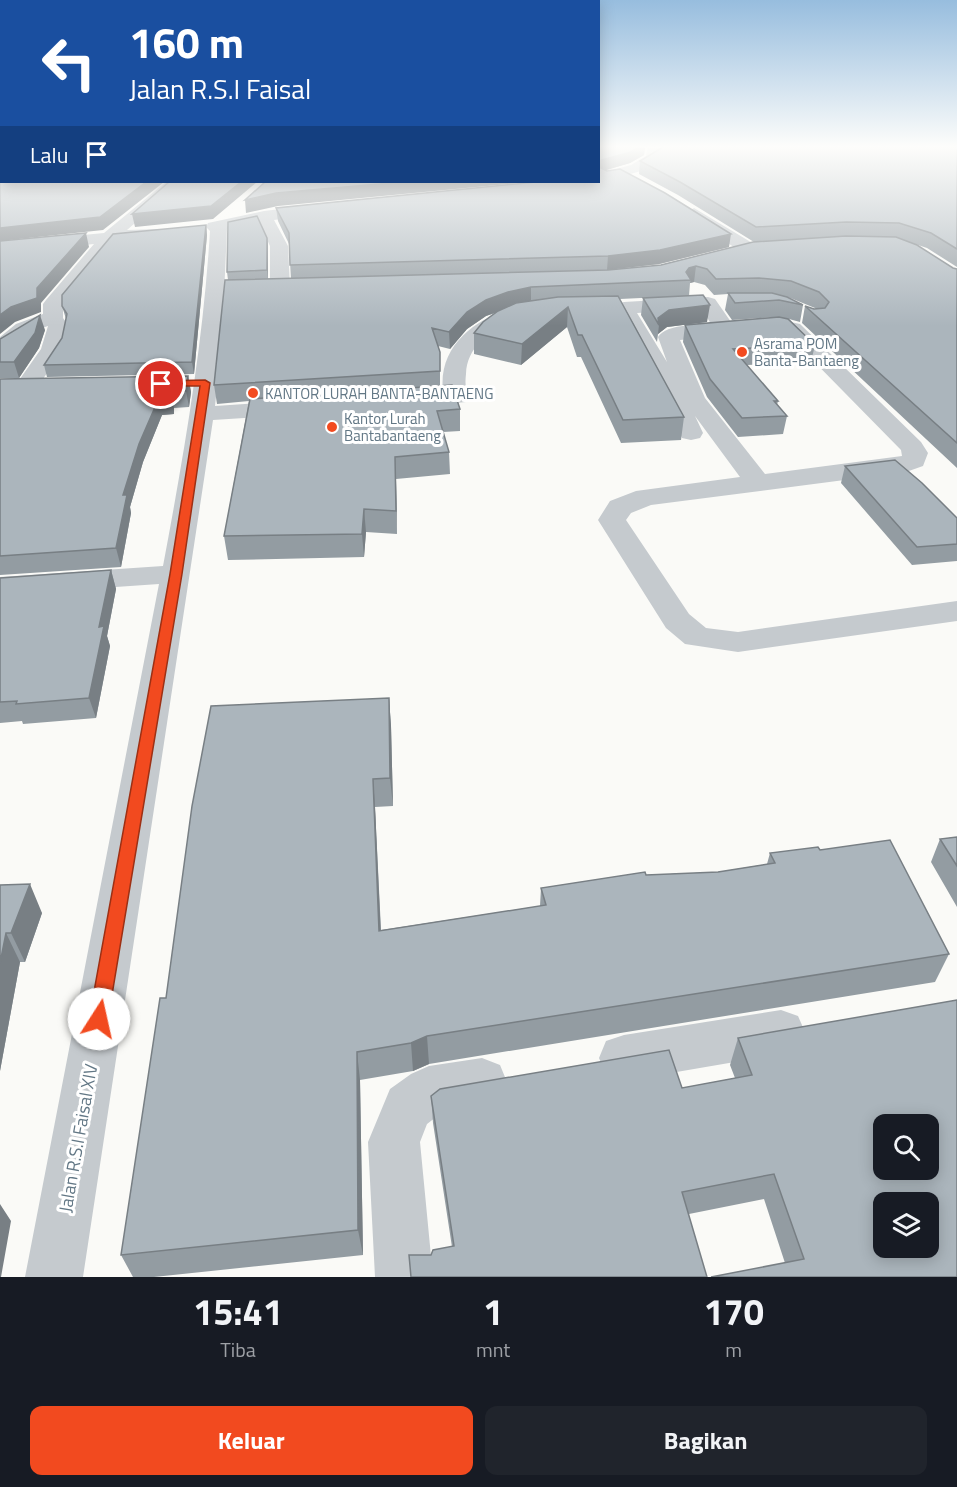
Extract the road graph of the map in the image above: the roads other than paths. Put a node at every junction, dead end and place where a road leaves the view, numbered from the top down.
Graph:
1 (146, 207) edge
2 (288, 207) edge
3 (303, 207) edge
4 (682, 207) edge
5 (335, 208) edge
6 (264, 216) junction
7 (175, 231) edge
8 (108, 238) junction
9 (799, 247) edge
10 (0, 248) edge
11 (750, 250) junction
12 (726, 255) edge
13 (258, 288) edge
14 (714, 305) junction
15 (528, 313) edge
16 (53, 318) junction
17 (0, 349) edge
18 (872, 379) edge
19 (51, 386) edge
20 (196, 393) junction
21 (888, 396) edge
22 (388, 402) edge
23 (318, 406) edge
24 (691, 433) dead end
25 (758, 482) junction
26 (176, 574) junction
27 (0, 586) edge
28 (957, 611) edge
29 (828, 1024) edge
30 (581, 1065) edge
31 (523, 1075) edge
32 (54, 1277) edge
33 (404, 1277) edge

1 - 8 street
2 - 6 street, Jalan R.S.I Faisal XIV
3 - 5 street, Jalan R.S.I Faisal XIV
4 - 11 street
6 - 13 street
6 - 20 street, Jalan R.S.I Faisal XIV
7 - 8 street
8 - 10 street
8 - 16 street
9 - 11 street
11 - 12 street
14 - 24 street
14 - 25 street
14 - 25 street
15 - 22 street
16 - 17 street
16 - 19 street
18 - 21 street
20 - 23 street
20 - 26 street, Jalan R.S.I Faisal XIV
25 - 28 street
26 - 27 street
26 - 32 street, Jalan R.S.I Faisal XIV
29 - 30 street
31 - 33 street

